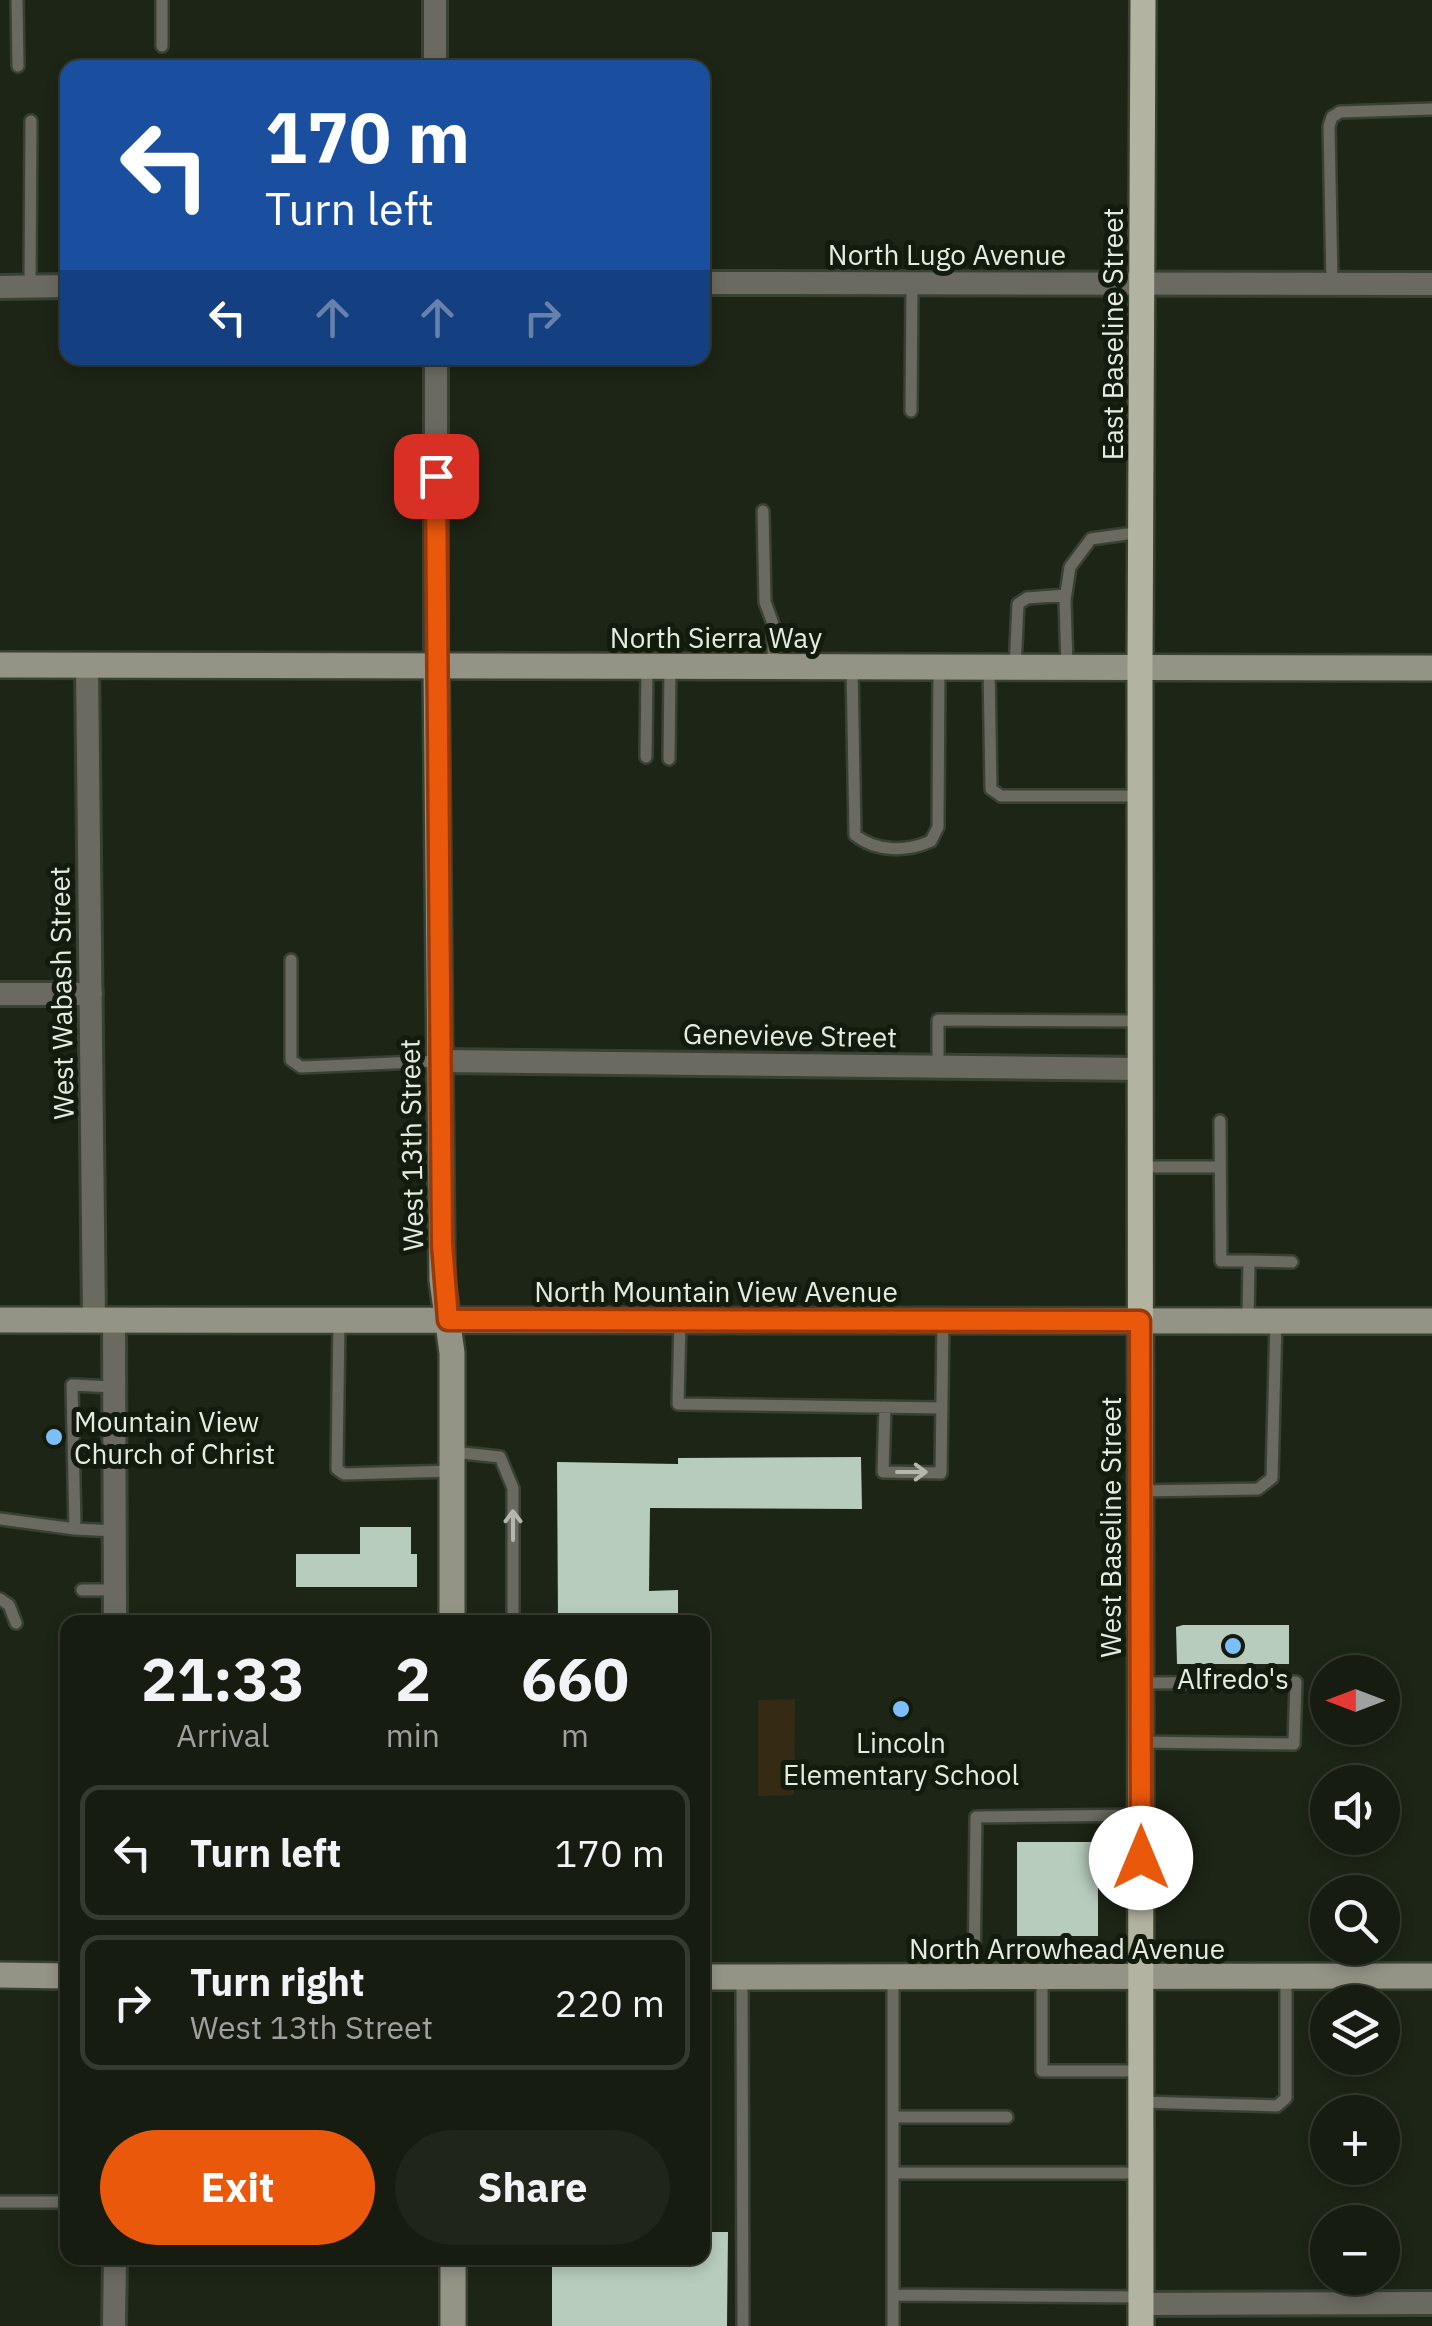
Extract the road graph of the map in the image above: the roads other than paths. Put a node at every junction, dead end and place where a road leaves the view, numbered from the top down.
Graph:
1 (17, 0) edge
2 (162, 0) edge
3 (435, 0) edge
4 (1143, 0) edge
5 (162, 46) dead end
6 (435, 60) edge
7 (18, 66) dead end
8 (1432, 110) edge
9 (30, 121) dead end
10 (710, 284) edge
11 (912, 284) junction
12 (1142, 284) junction
13 (1332, 284) junction
14 (1432, 284) edge
15 (60, 286) edge
16 (0, 287) edge
17 (30, 287) junction
18 (436, 365) edge
19 (911, 411) dead end
20 (762, 511) dead end
21 (1141, 532) junction
22 (1066, 595) junction
23 (0, 665) edge
24 (87, 665) junction
25 (436, 666) junction
26 (658, 667) junction
27 (773, 667) junction
28 (852, 667) junction
29 (939, 668) junction
30 (1002, 668) junction
31 (1067, 668) junction
32 (1140, 668) junction
33 (1432, 668) edge
34 (646, 757) dead end
35 (669, 759) dead end
36 (1140, 796) junction
37 (290, 960) dead end
38 (0, 994) edge
39 (91, 994) junction
40 (1140, 1021) junction
41 (440, 1062) junction
42 (938, 1066) junction
43 (1140, 1069) junction
44 (1220, 1121) dead end
45 (1140, 1167) junction
46 (1220, 1167) junction
47 (1248, 1261) junction
48 (1292, 1262) dead end
49 (0, 1320) edge
50 (104, 1320) junction
51 (339, 1320) junction
52 (448, 1320) junction
53 (680, 1321) junction
54 (943, 1321) junction
55 (1140, 1321) junction
56 (1248, 1321) junction
57 (1276, 1321) junction
58 (1432, 1321) edge
59 (114, 1387) junction
60 (885, 1407) junction
61 (942, 1408) junction
62 (452, 1462) junction
63 (1140, 1491) junction
64 (0, 1519) edge
65 (74, 1529) junction
66 (115, 1530) junction
67 (82, 1590) dead end
68 (115, 1590) junction
69 (0, 1599) edge
70 (114, 1615) edge
71 (452, 1615) edge
72 (513, 1615) edge
73 (16, 1622) dead end
74 (1140, 1684) junction
75 (1140, 1742) junction
76 (1141, 1815) junction
77 (0, 1975) edge
78 (60, 1976) edge
79 (1432, 1976) edge
80 (710, 1977) edge
81 (742, 1977) junction
82 (893, 1978) junction
83 (974, 1978) junction
84 (1042, 1978) junction
85 (1141, 1978) junction
86 (1286, 1978) junction
87 (1141, 2070) junction
88 (1141, 2102) junction
89 (893, 2117) junction
90 (1007, 2117) dead end
91 (894, 2173) junction
92 (1141, 2173) junction
93 (0, 2202) edge
94 (60, 2202) edge
95 (115, 2265) edge
96 (453, 2265) edge
97 (894, 2295) junction
98 (1432, 2304) edge
99 (1141, 2309) edge
100 (114, 2326) edge
101 (453, 2326) edge
102 (743, 2326) edge
103 (893, 2326) edge

1 - 7 lane
2 - 5 lane
3 - 6 street
4 - 12 main road, East Baseline Street
8 - 13 lane
9 - 17 lane
10 - 11 street, North Lugo Avenue
11 - 12 street, North Lugo Avenue
11 - 19 lane
12 - 13 street, North Lugo Avenue
12 - 21 main road, East Baseline Street
13 - 14 street, North Lugo Avenue
15 - 17 street
16 - 17 street
18 - 25 street
20 - 27 lane
21 - 22 lane
21 - 32 main road, East Baseline Street
22 - 30 lane
22 - 31 lane
23 - 24 street, North Sierra Way
24 - 25 street, North Sierra Way
24 - 39 street, West Wabash Street
25 - 26 street, North Sierra Way
25 - 41 street, West 13th Street
26 - 27 street, North Sierra Way
26 - 34 lane
26 - 35 lane
27 - 28 street, North Sierra Way
28 - 29 street, North Sierra Way
28 - 29 lane
29 - 30 street, North Sierra Way
30 - 31 street, North Sierra Way
30 - 36 lane
31 - 32 street, North Sierra Way
32 - 33 street, North Sierra Way
32 - 36 main road, West Baseline Street
36 - 40 main road, West Baseline Street
37 - 41 lane
38 - 39 street
39 - 50 street, West Wabash Street
40 - 42 lane
40 - 43 main road, West Baseline Street
41 - 42 street, Genevieve Street
41 - 52 street, West 13th Street
42 - 43 street, Genevieve Street
43 - 45 main road, West Baseline Street
44 - 46 lane
45 - 46 lane
45 - 55 main road, West Baseline Street
46 - 47 lane
47 - 48 lane
47 - 56 lane
49 - 50 street, North Mountain View Avenue
50 - 51 street, North Mountain View Avenue
50 - 59 street, West Wabash Street
51 - 52 street, North Mountain View Avenue
51 - 62 lane
52 - 53 street, North Mountain View Avenue
52 - 62 street, West 13th Street
53 - 54 street, North Mountain View Avenue
53 - 60 lane
54 - 55 street, North Mountain View Avenue
54 - 61 lane
55 - 56 street, North Mountain View Avenue
55 - 63 main road, West Baseline Street
56 - 57 street, North Mountain View Avenue
57 - 58 street, North Mountain View Avenue
57 - 63 lane
59 - 65 lane
59 - 66 street, West Wabash Street
60 - 61 lane
60 -> 61 lane
62 - 71 street, West 13th Street
72 -> 62 lane
63 - 74 main road, West Baseline Street
64 - 65 lane
65 - 66 lane
66 - 68 street, West Wabash Street
67 - 68 lane
68 - 70 street, West Wabash Street
69 - 73 lane
74 - 75 main road, West Baseline Street
74 - 75 lane
75 - 76 main road, West Baseline Street
76 - 83 lane
76 - 85 main road, West Baseline Street
77 - 78 street
79 - 86 street, North Arrowhead Avenue
80 - 81 street, North Arrowhead Avenue
81 - 82 street, North Arrowhead Avenue
81 - 102 lane
82 - 83 street, North Arrowhead Avenue
82 - 89 lane
83 - 84 street, North Arrowhead Avenue
84 - 85 street, North Arrowhead Avenue
84 - 87 lane
85 - 86 street, North Arrowhead Avenue
85 - 87 main road, West Baseline Street
86 - 88 lane
87 - 88 main road, West Baseline Street
88 - 92 main road, West Baseline Street
89 - 90 lane
89 - 91 lane
91 - 92 lane
91 - 97 lane
92 - 99 main road, West Baseline Street
93 - 94 lane
95 - 100 street
96 - 101 street
97 - 99 lane
97 - 103 lane
98 - 99 street

